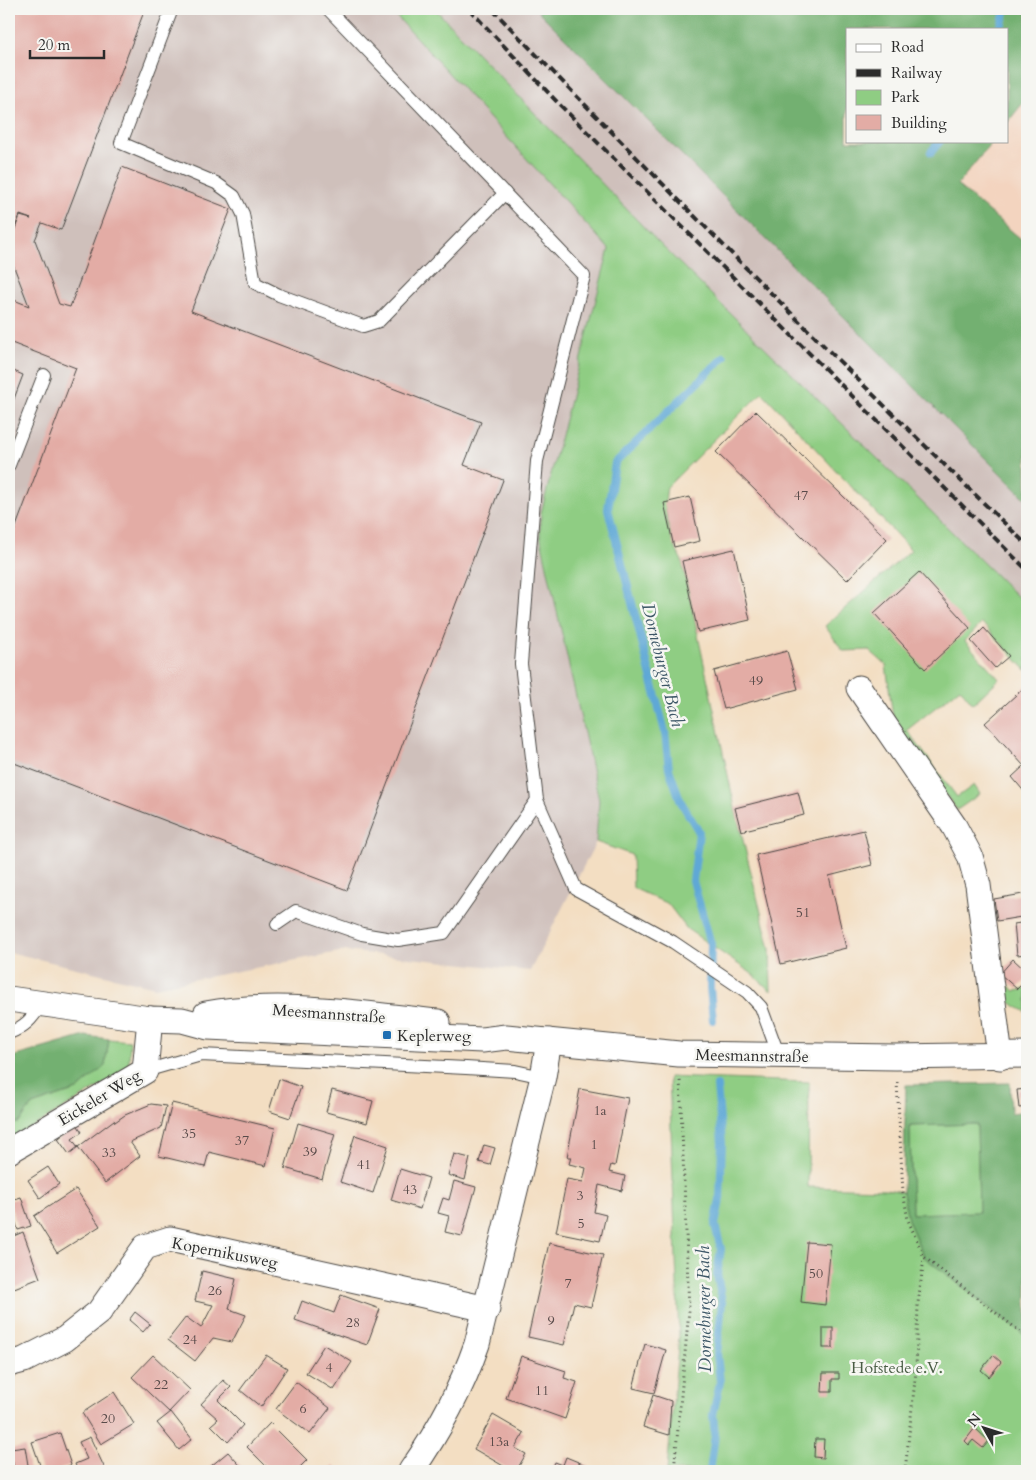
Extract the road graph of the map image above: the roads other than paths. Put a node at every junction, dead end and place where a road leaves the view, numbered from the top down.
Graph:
1 (172, 9) edge
2 (328, 9) edge
3 (505, 193) junction
4 (44, 374) dead end
5 (9, 465) edge
6 (859, 688) dead end
7 (537, 800) junction
8 (277, 924) dead end
9 (9, 999) edge
10 (40, 1005) junction
11 (150, 1019) junction
12 (9, 1033) edge
13 (549, 1041) junction
14 (1027, 1055) edge
15 (779, 1056) junction
16 (1000, 1057) junction
17 (145, 1071) junction
18 (543, 1077) junction
19 (9, 1151) edge
20 (487, 1309) junction
21 (9, 1364) edge
22 (411, 1471) edge

1 - 3 lane
2 - 3 lane
3 - 7 lane
4 - 5 lane
6 - 16 street
7 - 8 lane
7 - 15 lane
9 - 10 street, Meesmannstraße
10 - 11 street, Meesmannstraße
10 - 12 lane
11 - 13 street, Meesmannstraße
11 - 17 street, Eickeler Weg
13 - 15 street, Meesmannstraße
13 - 18 street
14 - 16 street, Meesmannstraße
15 - 16 street, Meesmannstraße
17 - 18 lane
17 - 19 street, Eickeler Weg
18 - 20 street
20 - 21 street, Kopernikusweg
20 - 22 street

